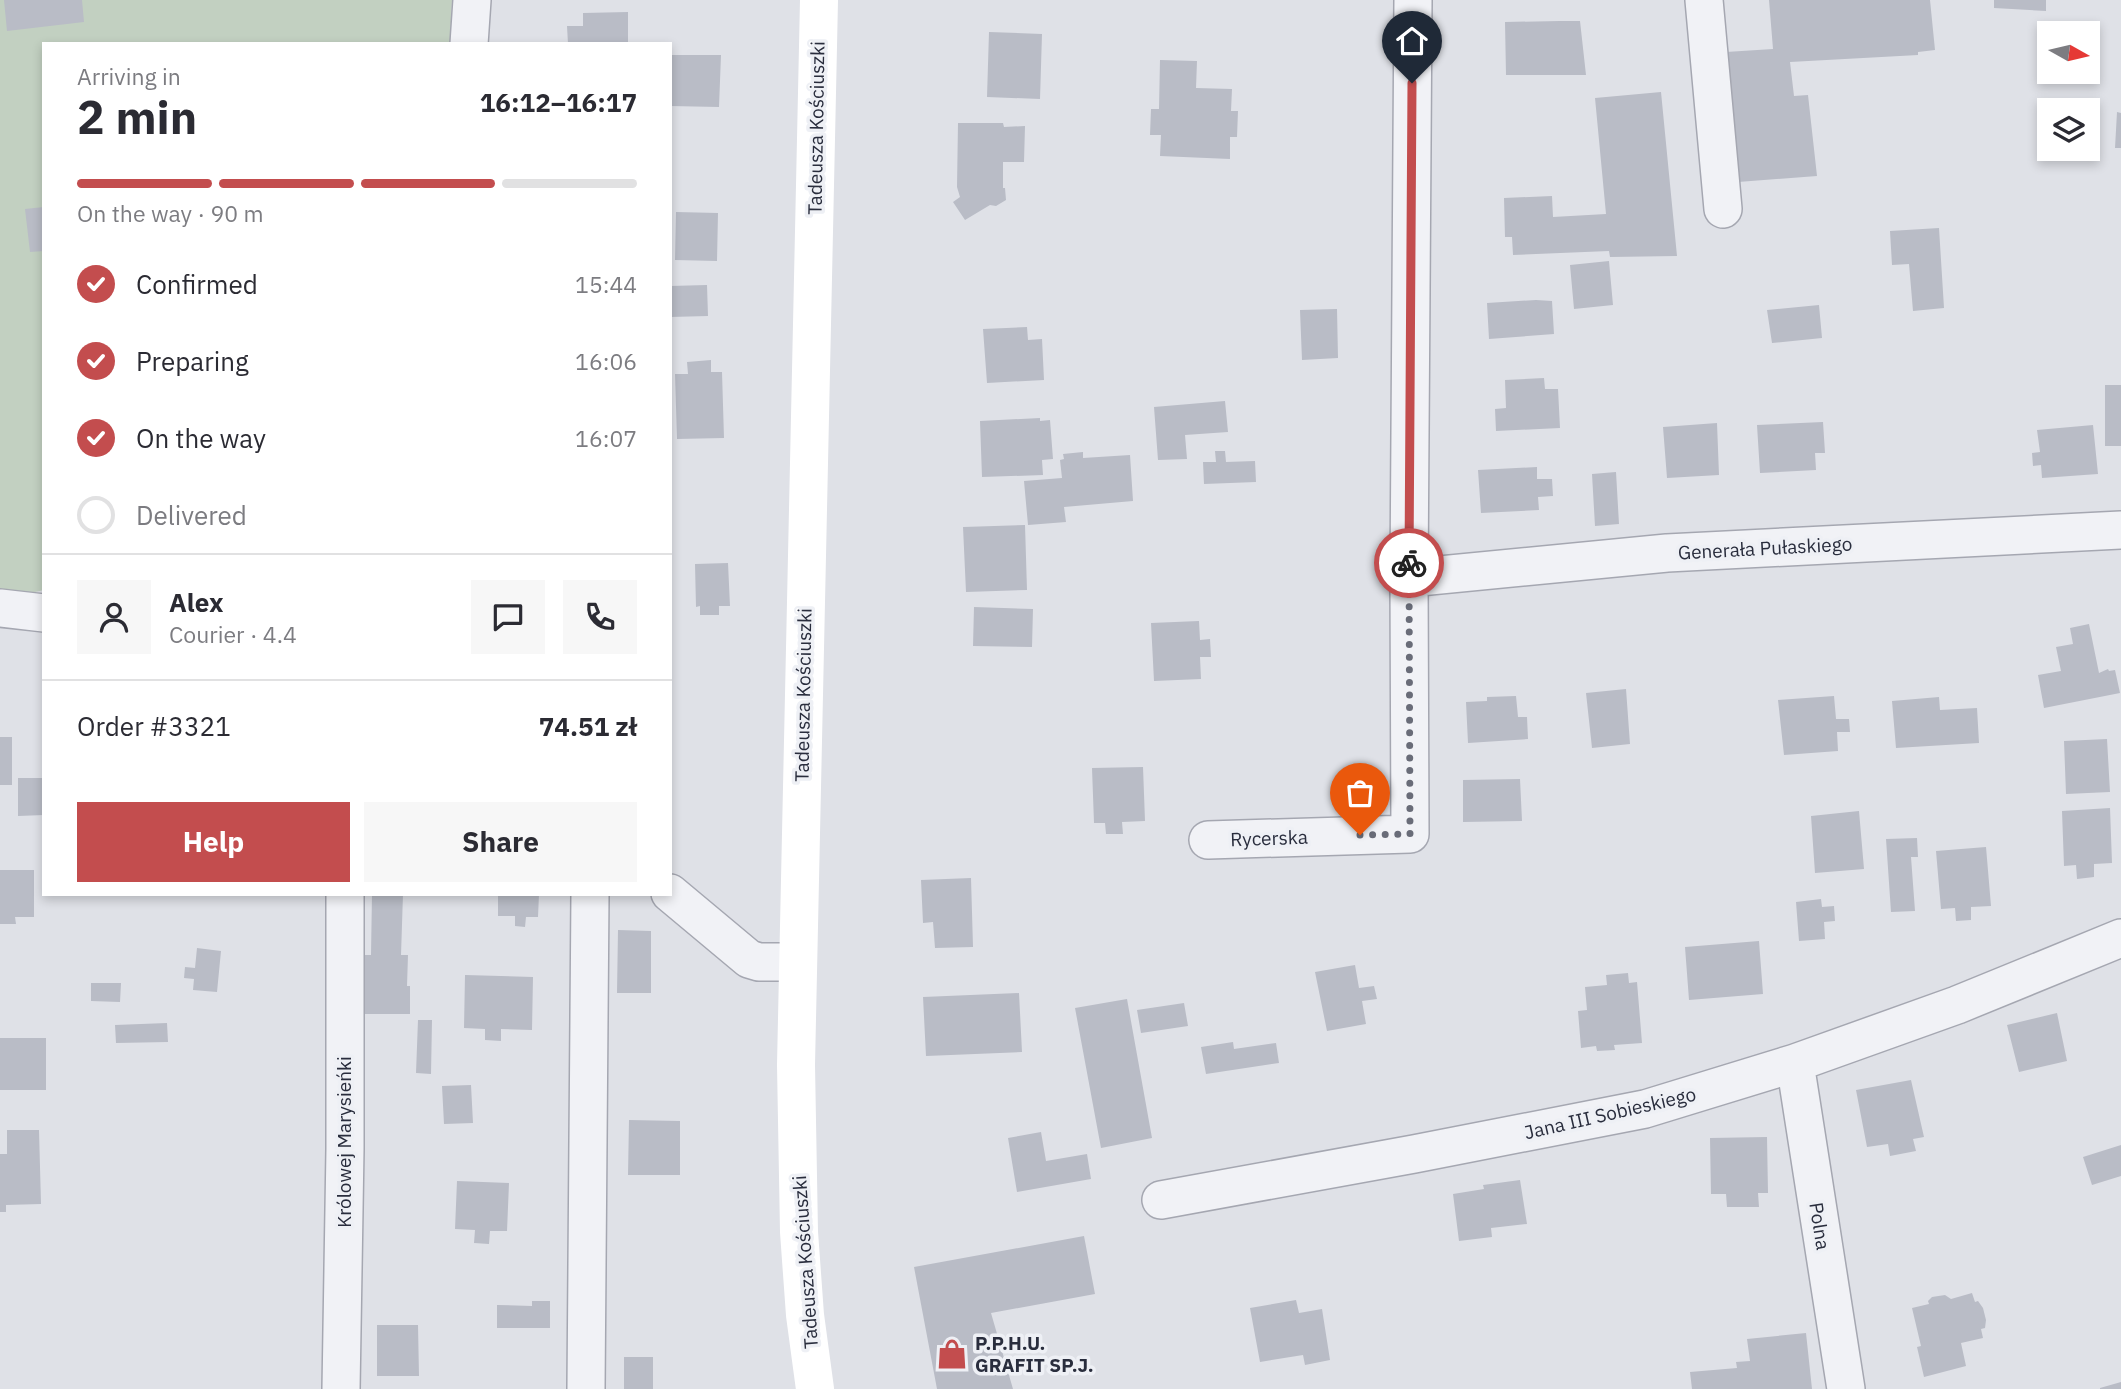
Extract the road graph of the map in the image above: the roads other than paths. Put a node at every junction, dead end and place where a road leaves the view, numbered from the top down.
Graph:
1 (472, 0) edge
2 (819, 0) edge
3 (1413, 0) edge
4 (1704, 0) edge
5 (469, 42) edge
6 (1723, 209) dead end
7 (2121, 530) edge
8 (1409, 578) junction
9 (0, 608) edge
10 (42, 613) edge
11 (1208, 840) dead end
12 (672, 895) edge
13 (345, 896) edge
14 (590, 896) edge
15 (2121, 938) edge
16 (797, 962) junction
17 (1796, 1063) junction
18 (1161, 1200) dead end
19 (341, 1389) edge
20 (586, 1389) edge
21 (815, 1389) edge
22 (1846, 1389) edge

1 - 5 street
2 - 16 main road, Tadeusza Kościuszki
3 - 8 street
4 - 6 street
7 - 8 street, Generała Pułaskiego
8 - 11 street, Rycerska
9 - 10 street
12 - 16 street
13 - 19 street, Królowej Marysieńki
14 - 20 street
15 - 17 street, Jana III Sobieskiego
16 - 21 main road, Tadeusza Kościuszki
17 - 18 street, Jana III Sobieskiego
17 - 22 street, Polna

